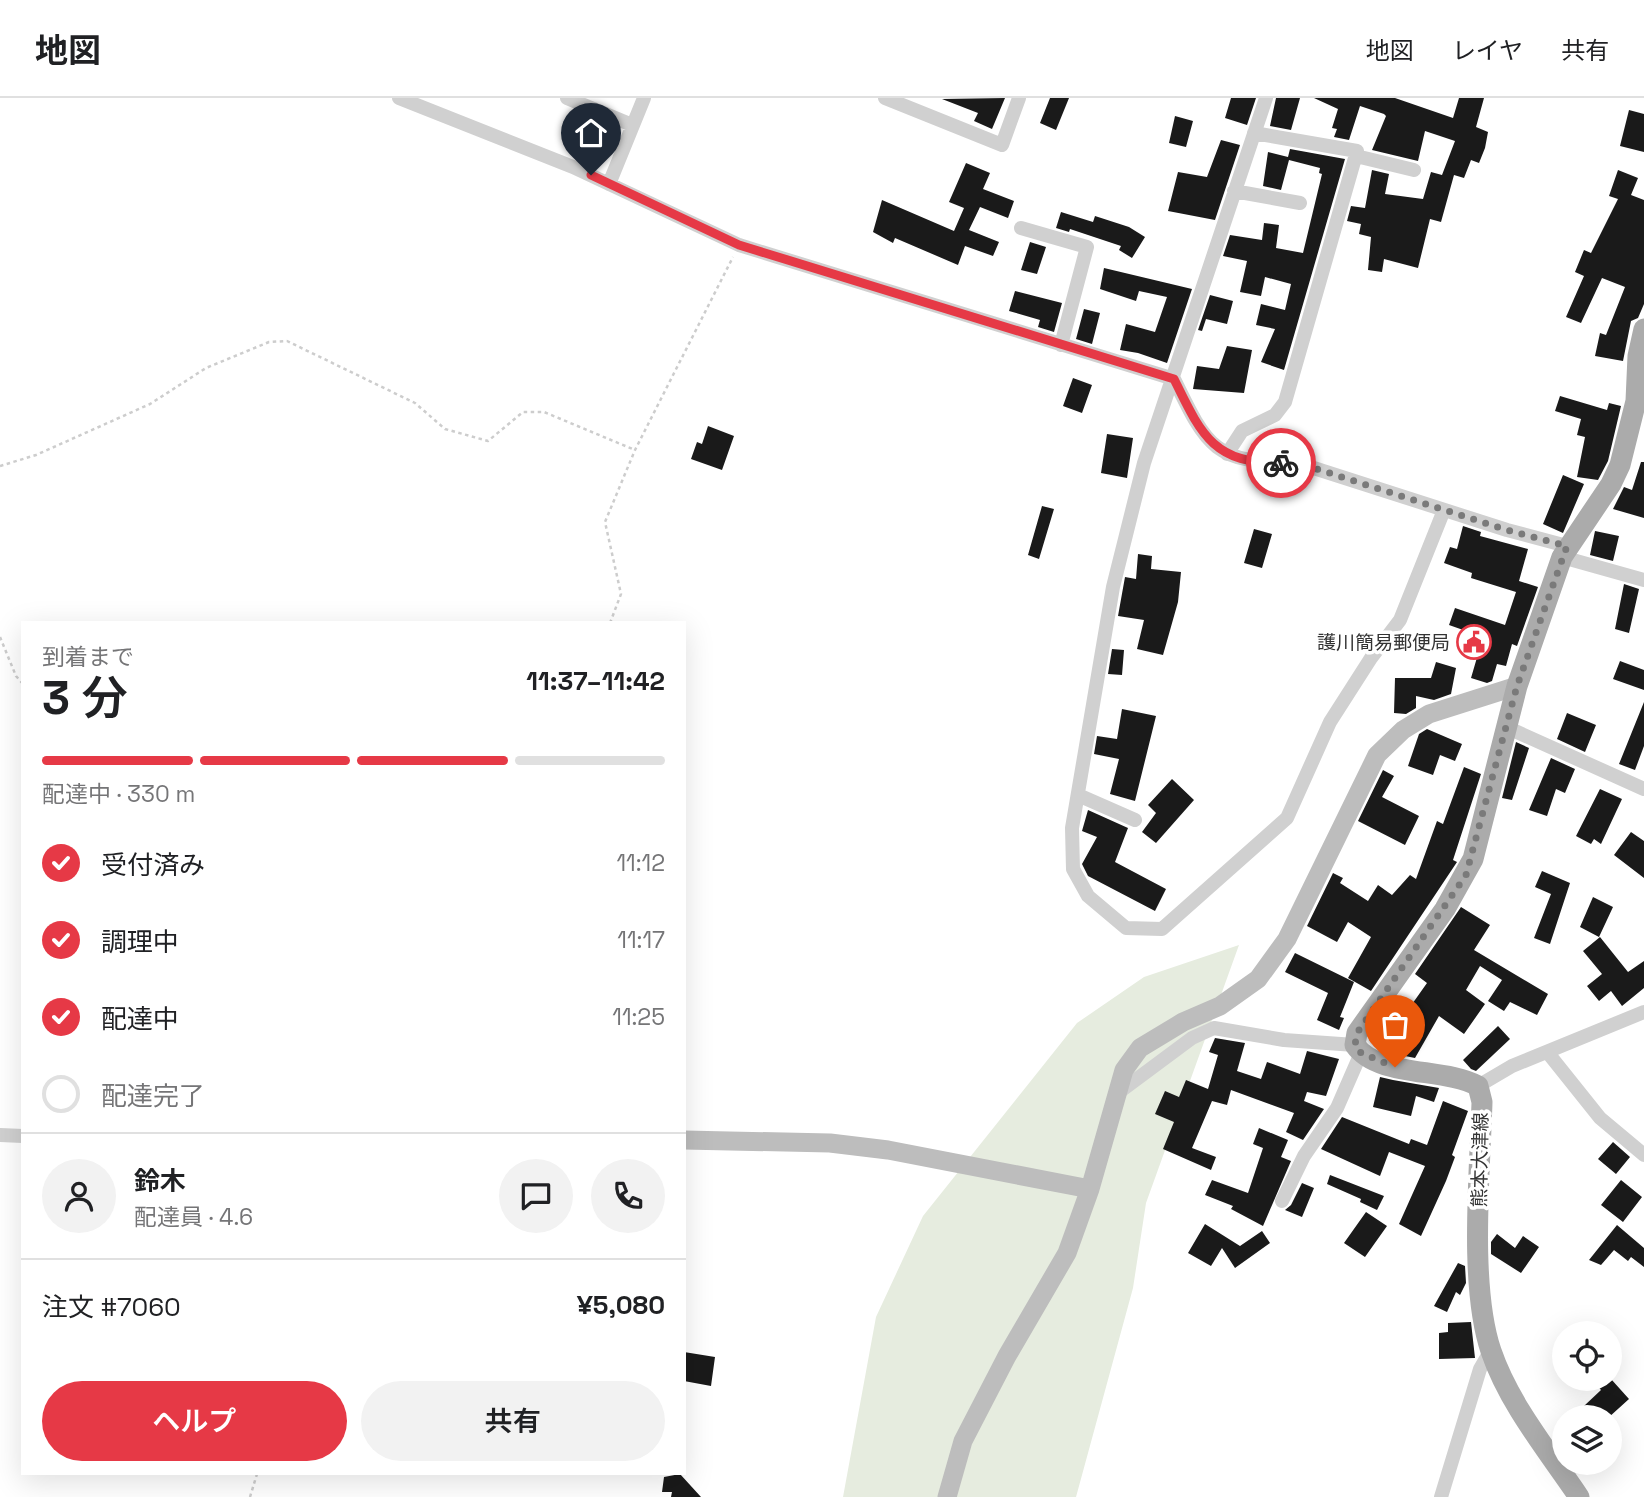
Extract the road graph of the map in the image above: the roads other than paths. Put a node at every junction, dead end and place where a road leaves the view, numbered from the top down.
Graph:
1 (398, 98) edge
2 (567, 98) edge
3 (644, 98) edge
4 (885, 98) edge
5 (1019, 98) edge
6 (1266, 98) edge
7 (632, 125) junction
8 (1254, 133) junction
9 (1356, 156) junction
10 (1414, 170) dead end
11 (609, 184) junction
12 (1234, 191) junction
13 (1300, 203) dead end
14 (1021, 228) dead end
15 (1644, 329) edge
16 (1061, 345) junction
17 (1174, 379) junction
18 (1638, 418) edge
19 (1227, 454) junction
20 (1444, 510) junction
21 (1564, 551) junction
22 (1644, 580) edge
23 (1517, 686) junction
24 (1506, 727) junction
25 (1644, 789) edge
26 (1078, 795) junction
27 (1135, 820) dead end
28 (1644, 1012) edge
29 (1358, 1049) junction
30 (1548, 1053) junction
31 (1478, 1086) junction
32 (1118, 1093) junction
33 (0, 1135) edge
34 (21, 1136) edge
35 (686, 1140) edge
36 (1644, 1155) edge
37 (1090, 1189) junction
38 (1282, 1201) dead end
39 (1490, 1350) junction
40 (947, 1497) edge
41 (1441, 1497) edge
42 (1579, 1497) edge

1 - 11 street
2 - 7 street
3 - 7 street
4 - 5 street
6 - 8 street
7 - 11 street
8 - 9 street
8 - 12 street
9 - 10 street
9 - 19 street
11 - 16 street
12 - 13 street
12 - 17 street
14 - 16 street
15 - 18 main road
16 - 17 street
17 - 19 street
17 - 26 street
18 - 21 main road
19 - 20 street
20 - 21 street
20 - 26 street
21 - 22 street
21 - 23 main road
23 - 24 main road
23 - 32 street
24 - 25 street
24 - 29 main road
26 - 27 street
28 - 30 street
29 - 31 main road, 熊本大津線
29 - 32 street
29 - 38 street
30 - 31 street
30 - 36 street
31 - 39 main road, 熊本大津線
32 - 37 street
33 - 34 street
35 - 37 street
37 - 40 street
39 - 41 street
39 - 42 main road, 熊本大津線

